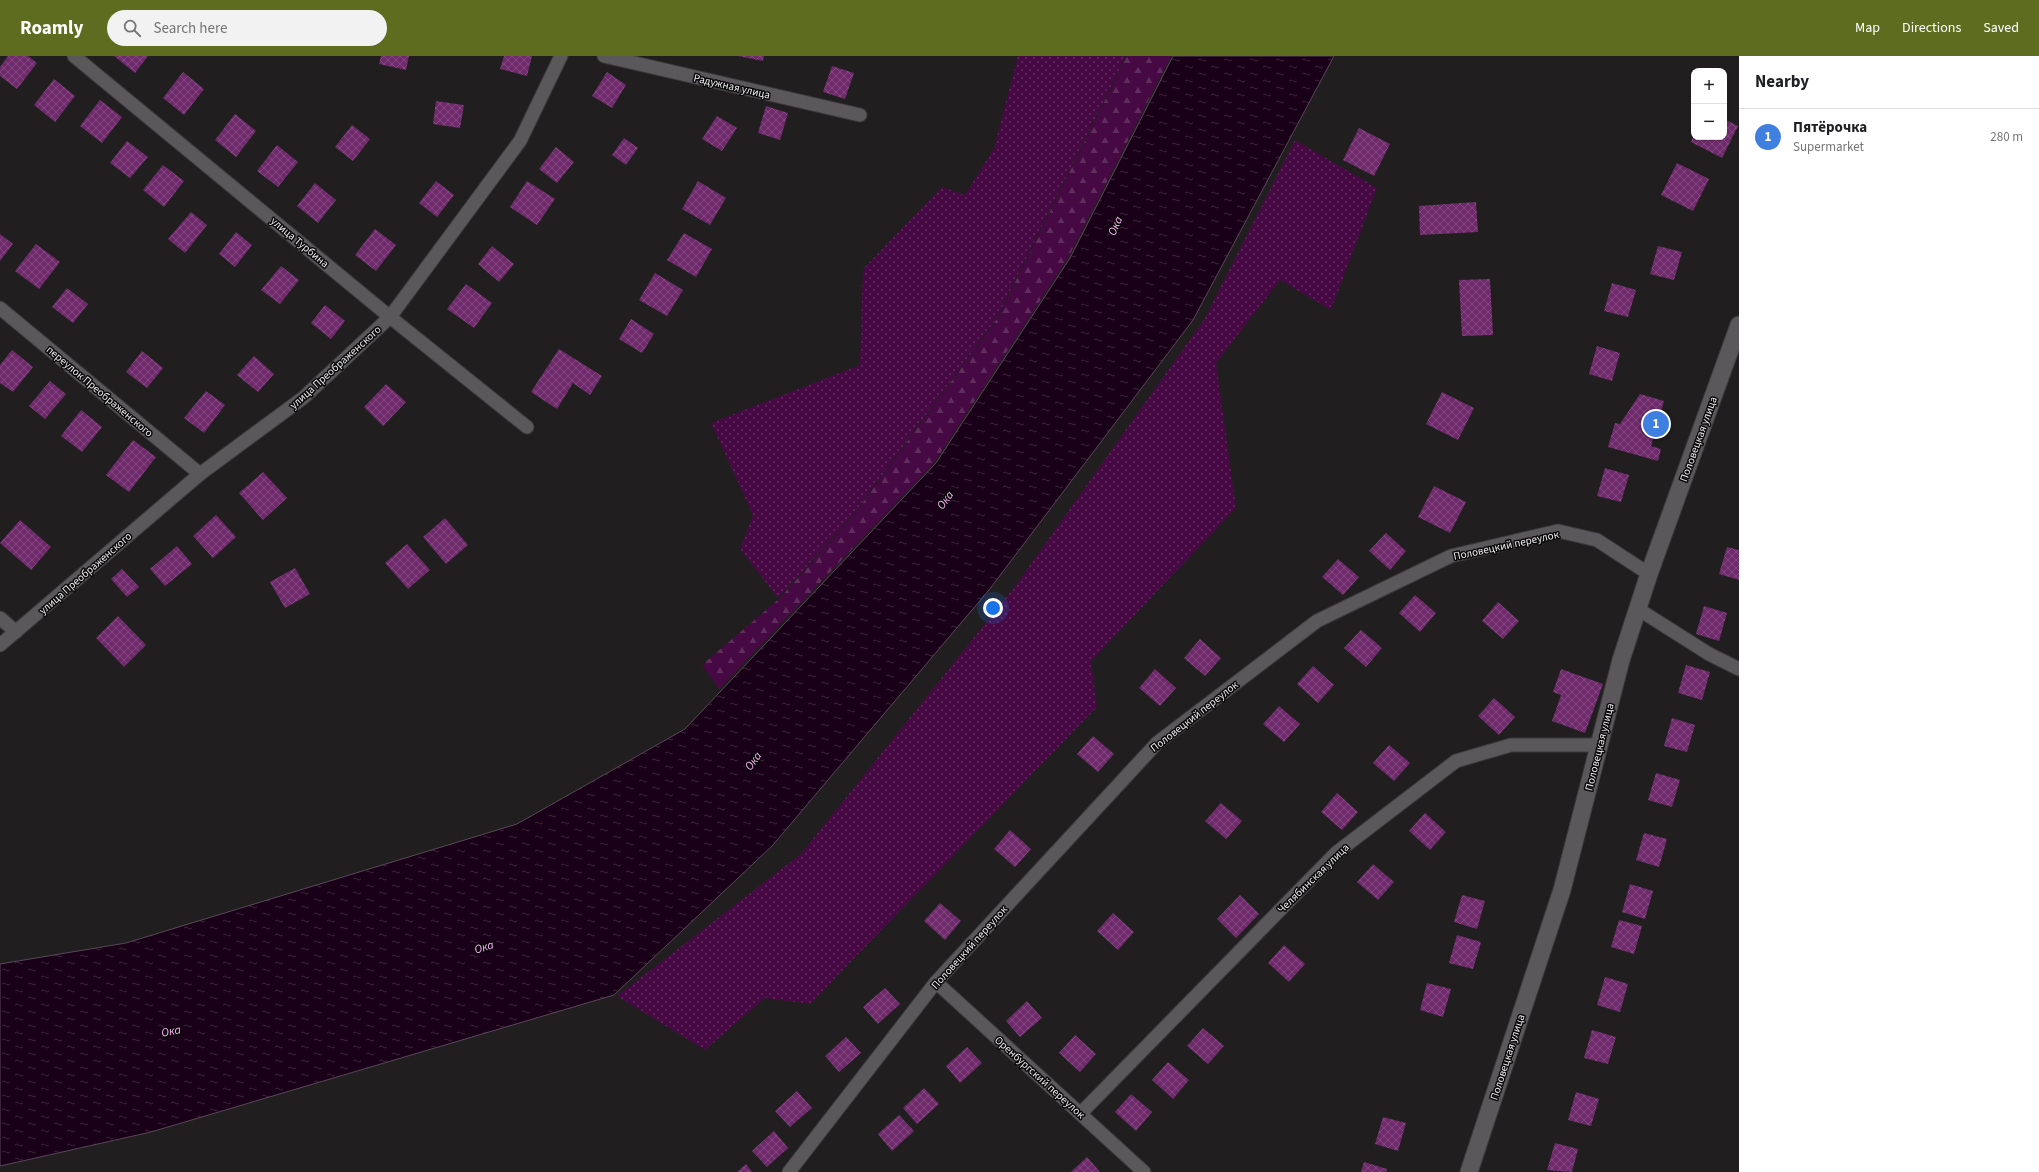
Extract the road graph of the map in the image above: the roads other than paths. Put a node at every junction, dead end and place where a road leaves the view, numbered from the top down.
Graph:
1 (74, 56) edge
2 (562, 56) edge
3 (604, 56) edge
4 (860, 115) dead end
5 (0, 308) edge
6 (390, 317) junction
7 (1739, 325) edge
8 (526, 427) dead end
9 (200, 474) junction
10 (1649, 574) junction
11 (1638, 609) junction
12 (0, 618) edge
13 (16, 632) junction
14 (0, 645) edge
15 (1739, 669) edge
16 (1600, 745) junction
17 (936, 982) junction
18 (1081, 1113) junction
19 (1137, 1169) edge
20 (789, 1172) edge
21 (1468, 1172) edge

1 - 6 street, улица Турбина
2 - 6 street, улица Преображенского
3 - 4 street, Радужная улица
5 - 9 street, переулок Преображенского
6 - 8 street, улица Турбина
6 - 9 street, улица Преображенского
7 - 10 street, Половецкая улица
9 - 13 street, улица Преображенского
10 - 11 street, Половецкая улица
10 - 17 street, Половецкий переулок
11 - 15 street
11 - 16 street, Половецкая улица
12 - 13 street
13 - 14 street, улица Преображенского
16 - 18 street, Челябинская улица
16 - 21 street, Половецкая улица
17 - 18 street, Оренбургский переулок
17 - 20 street, Половецкий переулок
18 - 19 street, Оренбургский переулок

